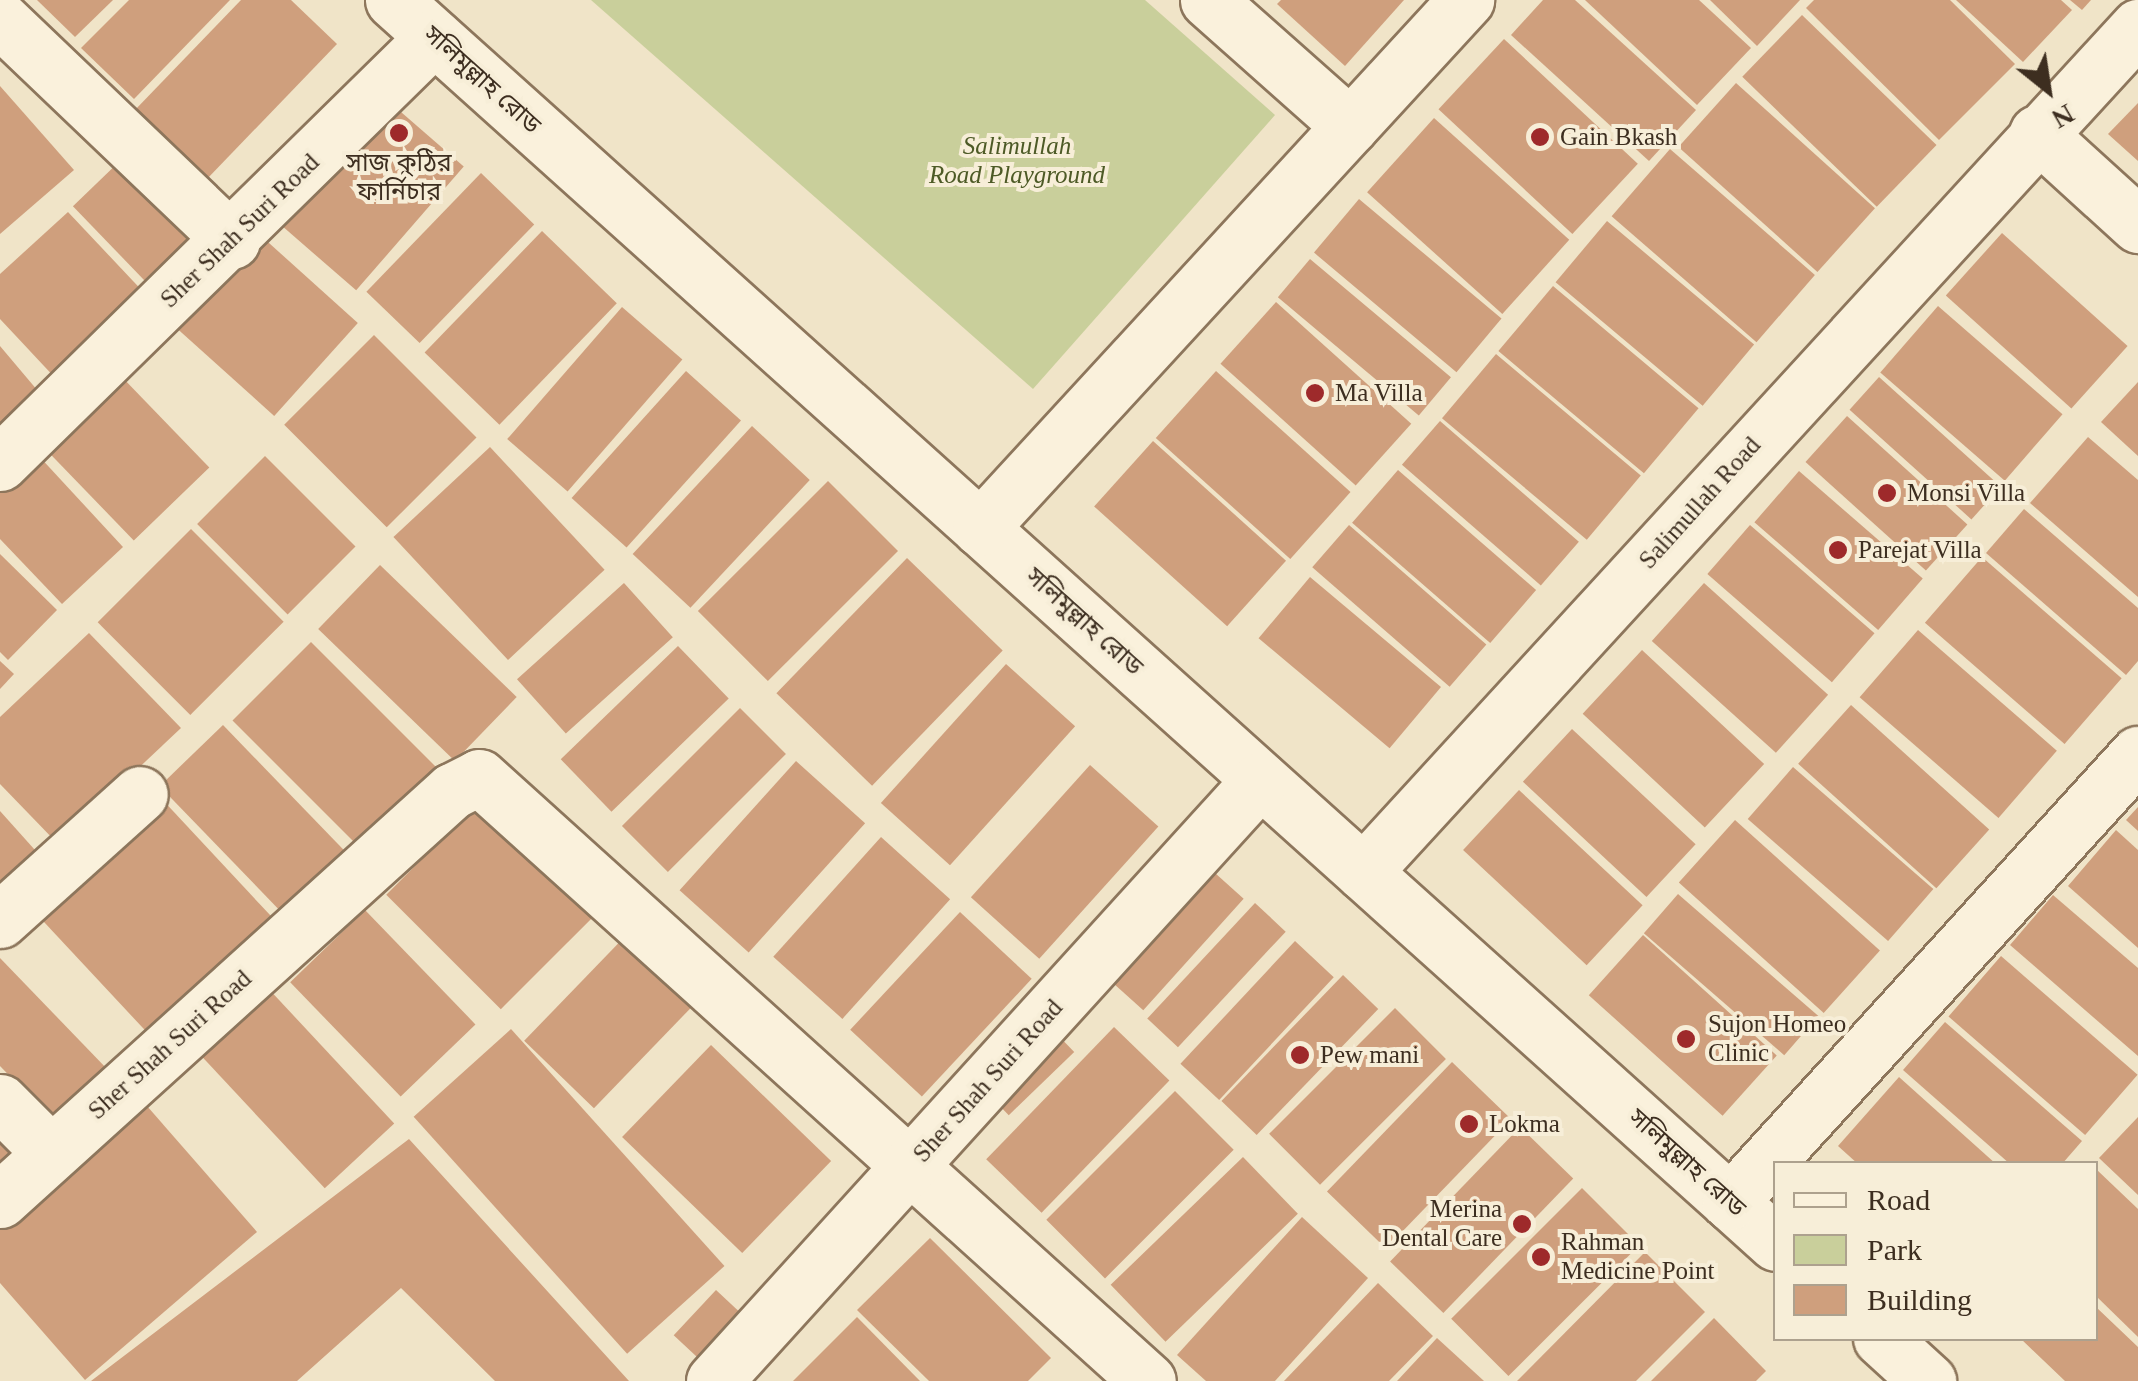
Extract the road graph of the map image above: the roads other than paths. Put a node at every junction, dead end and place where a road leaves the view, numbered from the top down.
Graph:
1 (393, 0) edge
2 (1208, 0) edge
3 (1466, 0) edge
4 (0, 19) edge
5 (2138, 26) edge
6 (434, 37) junction
7 (1350, 126) junction
8 (2037, 133) junction
9 (2138, 224) edge
10 (232, 241) junction
11 (0, 463) edge
12 (980, 528) junction
13 (2138, 754) edge
14 (1260, 780) junction
15 (140, 794) dead end
16 (1362, 872) junction
17 (0, 920) edge
18 (0, 1102) edge
19 (50, 1152) junction
20 (910, 1166) junction
21 (0, 1200) edge
22 (1730, 1202) junction
23 (1773, 1240) edge
24 (1884, 1341) edge
25 (714, 1381) edge
26 (1148, 1381) edge
27 (1928, 1381) edge

1 - 6 street, সলিমুল্লাহ রোড
2 - 7 street
3 - 7 street
4 - 10 street
5 - 8 street, Salimullah Road
6 - 10 street, Sher Shah Suri Road
6 - 12 street, সলিমুল্লাহ রোড
7 - 12 street
8 - 9 street
8 - 16 street, Salimullah Road
10 - 11 street, Sher Shah Suri Road
12 - 14 street, সলিমুল্লাহ রোড
13 - 22 street
14 - 16 street, সলিমুল্লাহ রোড
14 - 20 street, Sher Shah Suri Road
15 - 17 street
16 - 22 street, সলিমুল্লাহ রোড
18 - 19 street
19 - 20 street, Sher Shah Suri Road
19 - 21 street, Sher Shah Suri Road
20 - 25 street, Sher Shah Suri Road
20 - 26 street
22 - 23 street, সলিমুল্লাহ রোড
24 - 27 street

